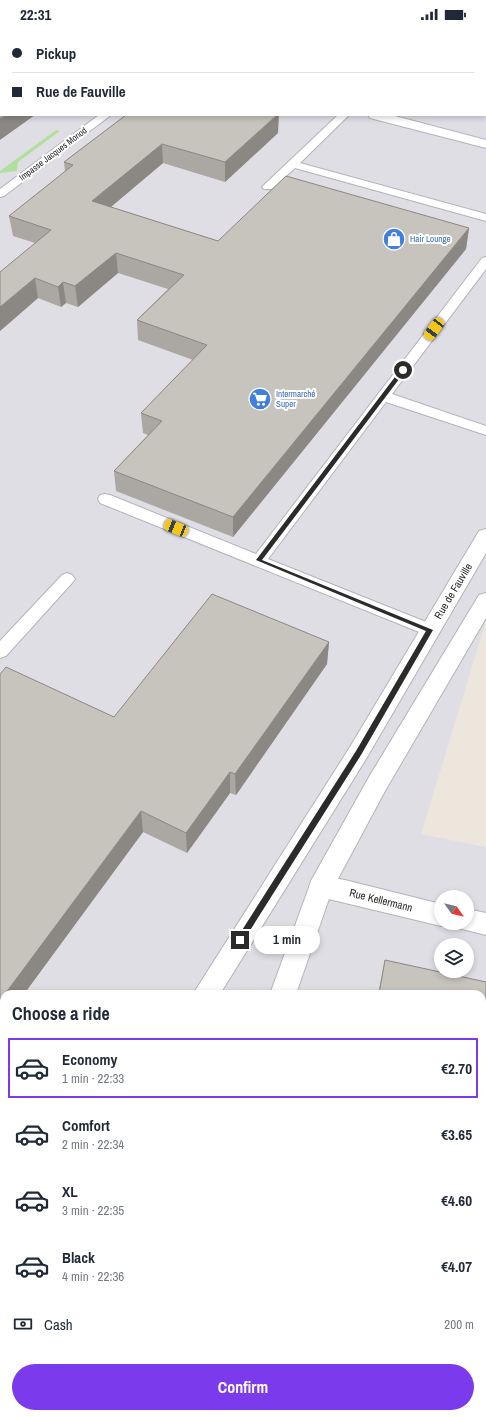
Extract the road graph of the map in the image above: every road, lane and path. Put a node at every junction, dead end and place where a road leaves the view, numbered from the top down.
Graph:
1 (105, 116) edge
2 (343, 116) edge
3 (380, 116) edge
4 (486, 144) edge
5 (293, 164) junction
6 (268, 187) dead end
7 (0, 194) edge
8 (486, 218) edge
9 (486, 261) edge
10 (383, 396) junction
11 (486, 431) edge
12 (105, 499) dead end
13 (486, 536) edge
14 (259, 560) junction
15 (67, 579) dead end
16 (486, 600) edge
17 (430, 630) junction
18 (0, 652) edge
19 (321, 887) junction
20 (434, 913) edge
21 (474, 921) edge
22 (486, 924) edge
23 (209, 990) edge
24 (284, 990) edge

1 - 7 lane, Impasse Jacques Monod
2 - 5 lane
3 - 4 main road
5 - 6 lane
5 - 8 lane
9 - 10 lane
10 - 11 lane
10 - 14 lane
12 - 14 lane
13 - 17 main road, Rue de Fauville
14 - 17 lane
15 - 18 lane
16 - 19 main road
17 - 23 main road, Rue de Fauville
19 - 20 main road, Rue Kellermann
19 - 24 main road
21 - 22 main road

